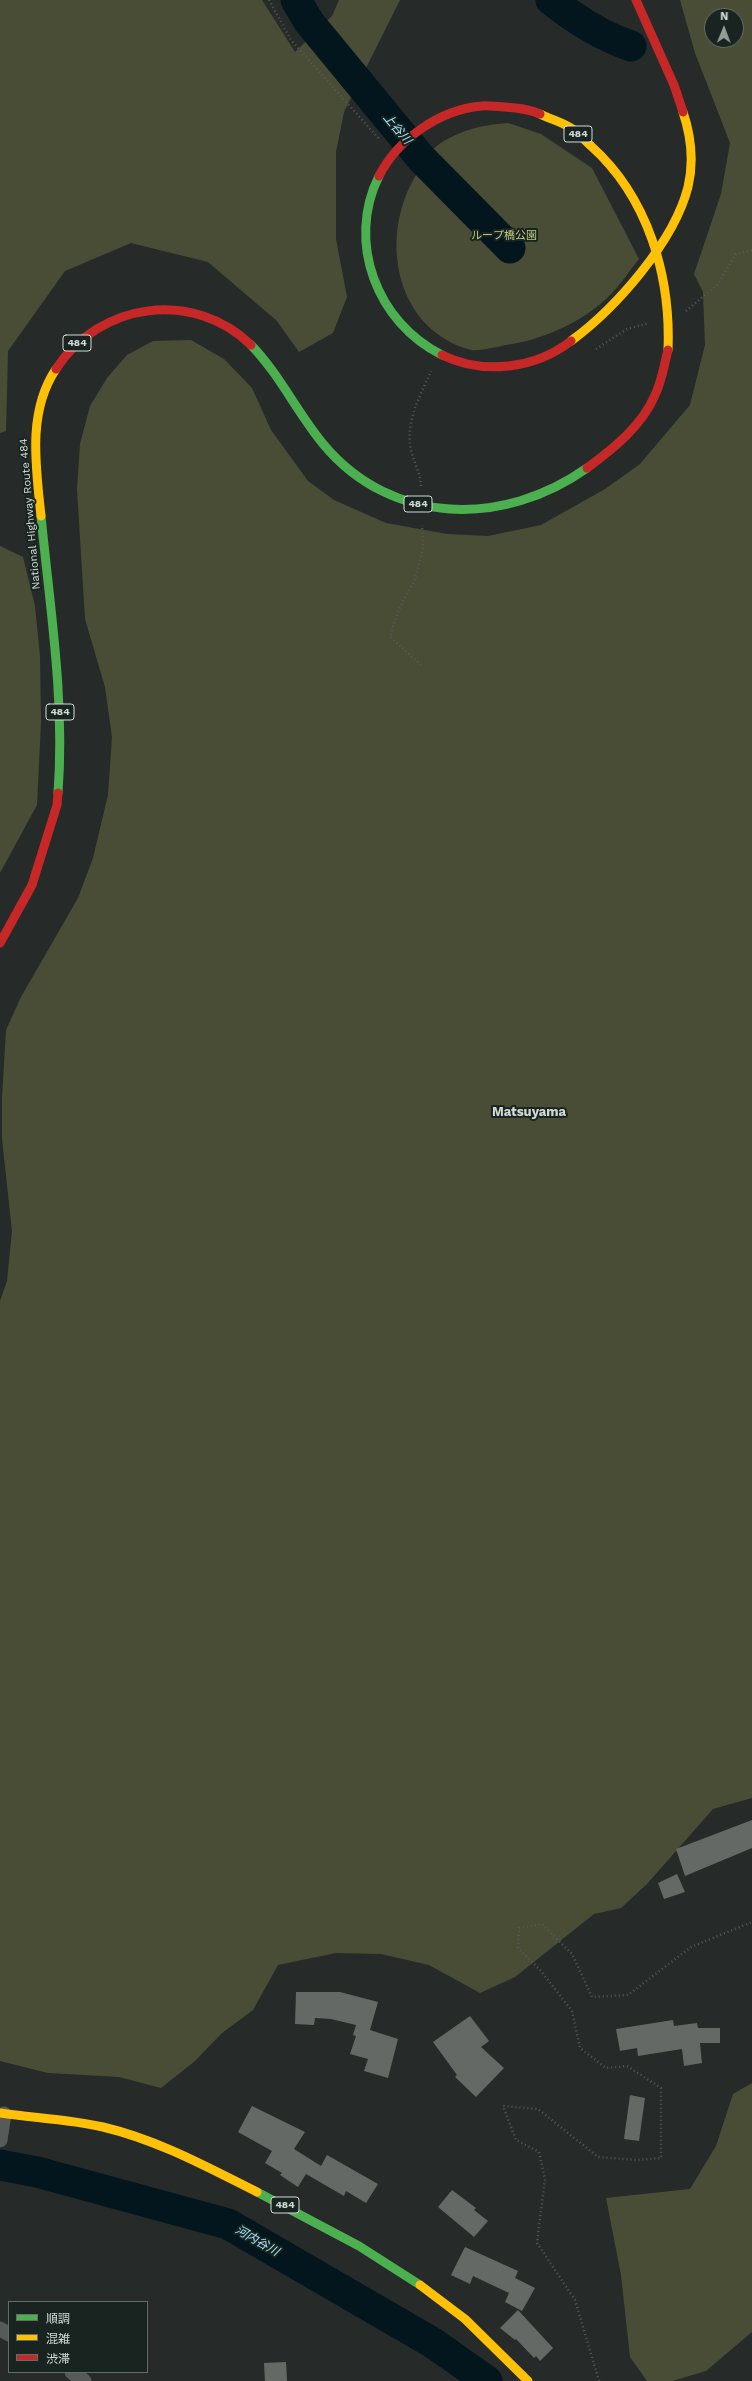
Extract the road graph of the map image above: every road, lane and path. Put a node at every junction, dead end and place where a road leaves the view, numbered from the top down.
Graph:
1 (269, 0) edge
2 (636, 0) edge
3 (385, 146) dead end
4 (0, 943) edge
5 (752, 1922) edge
6 (2, 2113) edge
7 (0, 2140) edge
8 (73, 2373) edge
9 (84, 2381) edge
10 (528, 2381) edge
11 (598, 2381) edge

1 - 3 path
2 - 4 highway, National Highway Route 484 / 484
5 - 11 path
6 - 7 street
6 - 10 highway, 484
8 - 9 street

